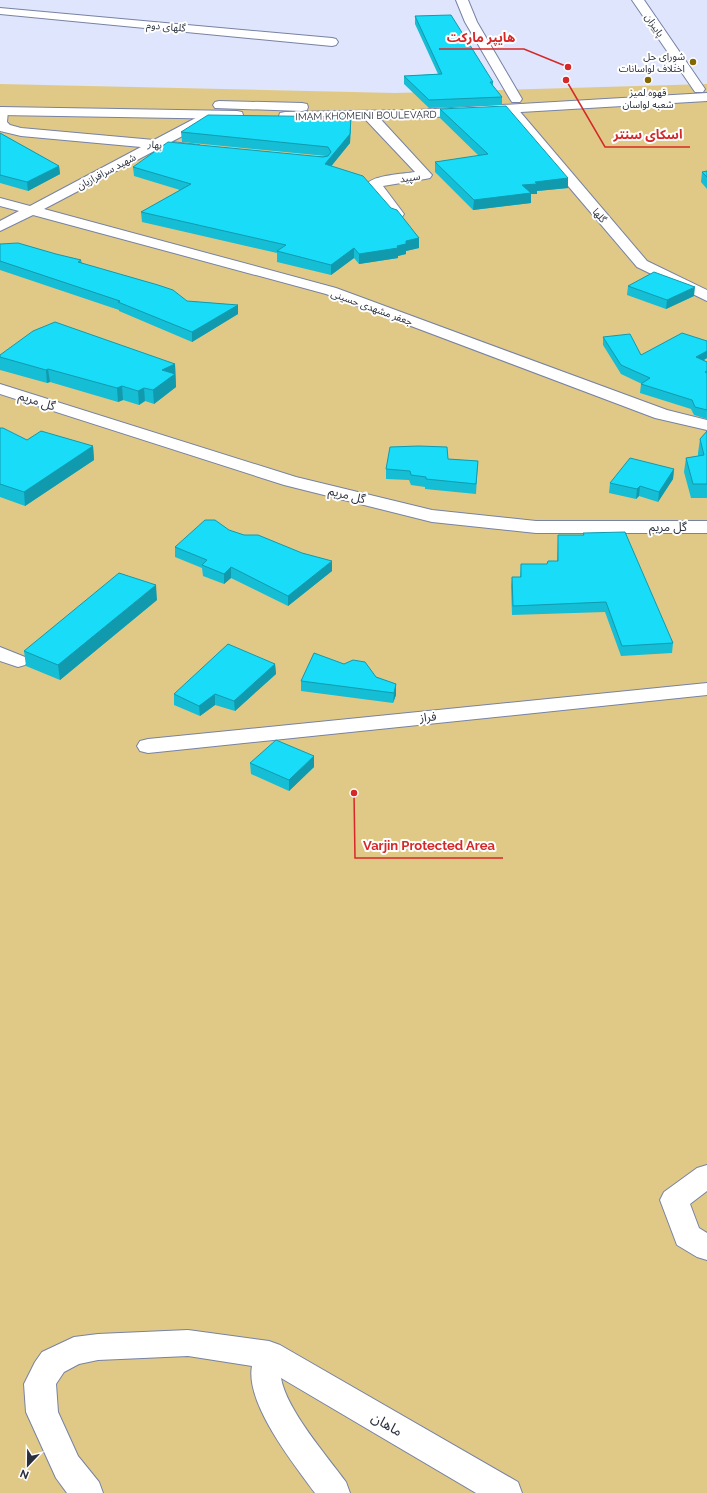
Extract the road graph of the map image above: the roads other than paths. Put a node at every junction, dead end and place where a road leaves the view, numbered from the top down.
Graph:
1 (462, 0) edge
2 (638, 0) edge
3 (0, 10) edge
4 (332, 42) dead end
5 (704, 91) edge
6 (513, 104) junction
7 (1, 108) edge
8 (212, 115) junction
9 (369, 115) junction
10 (158, 144) junction
11 (205, 149) edge
12 (0, 202) edge
13 (31, 211) junction
14 (397, 214) edge
15 (0, 227) edge
16 (707, 296) edge
17 (0, 388) edge
18 (707, 424) edge
19 (707, 527) edge
20 (707, 689) edge
21 (148, 746) dead end
22 (707, 1176) edge
23 (707, 1248) edge
24 (269, 1355) junction
25 (87, 1493) edge
26 (334, 1493) edge
27 (506, 1493) edge

1 - 6 street, گلها
2 - 5 street, پاییزان
3 - 4 street, گلهای دوم
5 - 6 street, IMAM KHOMEINI BOULEVARD
6 - 7 street, IMAM KHOMEINI BOULEVARD
6 - 9 street, IMAM KHOMEINI BOULEVARD
6 - 16 street, گلها
7 - 8 street, IMAM KHOMEINI BOULEVARD
7 - 10 street, بهار
8 - 9 street, IMAM KHOMEINI BOULEVARD
8 - 10 street, شهید سرافرازیان
9 - 14 street, سپید
10 - 11 street, بهار
10 - 13 street, شهید سرافرازیان
12 - 13 street, جعفر مشهدی حسینی
13 - 15 street, شهید سرافرازیان
13 - 18 street, جعفر مشهدی حسینی
17 - 19 street, گل مریم
20 - 21 street, فراز
22 - 23 street
24 - 25 street
24 - 26 street
24 - 27 street, ماهان

